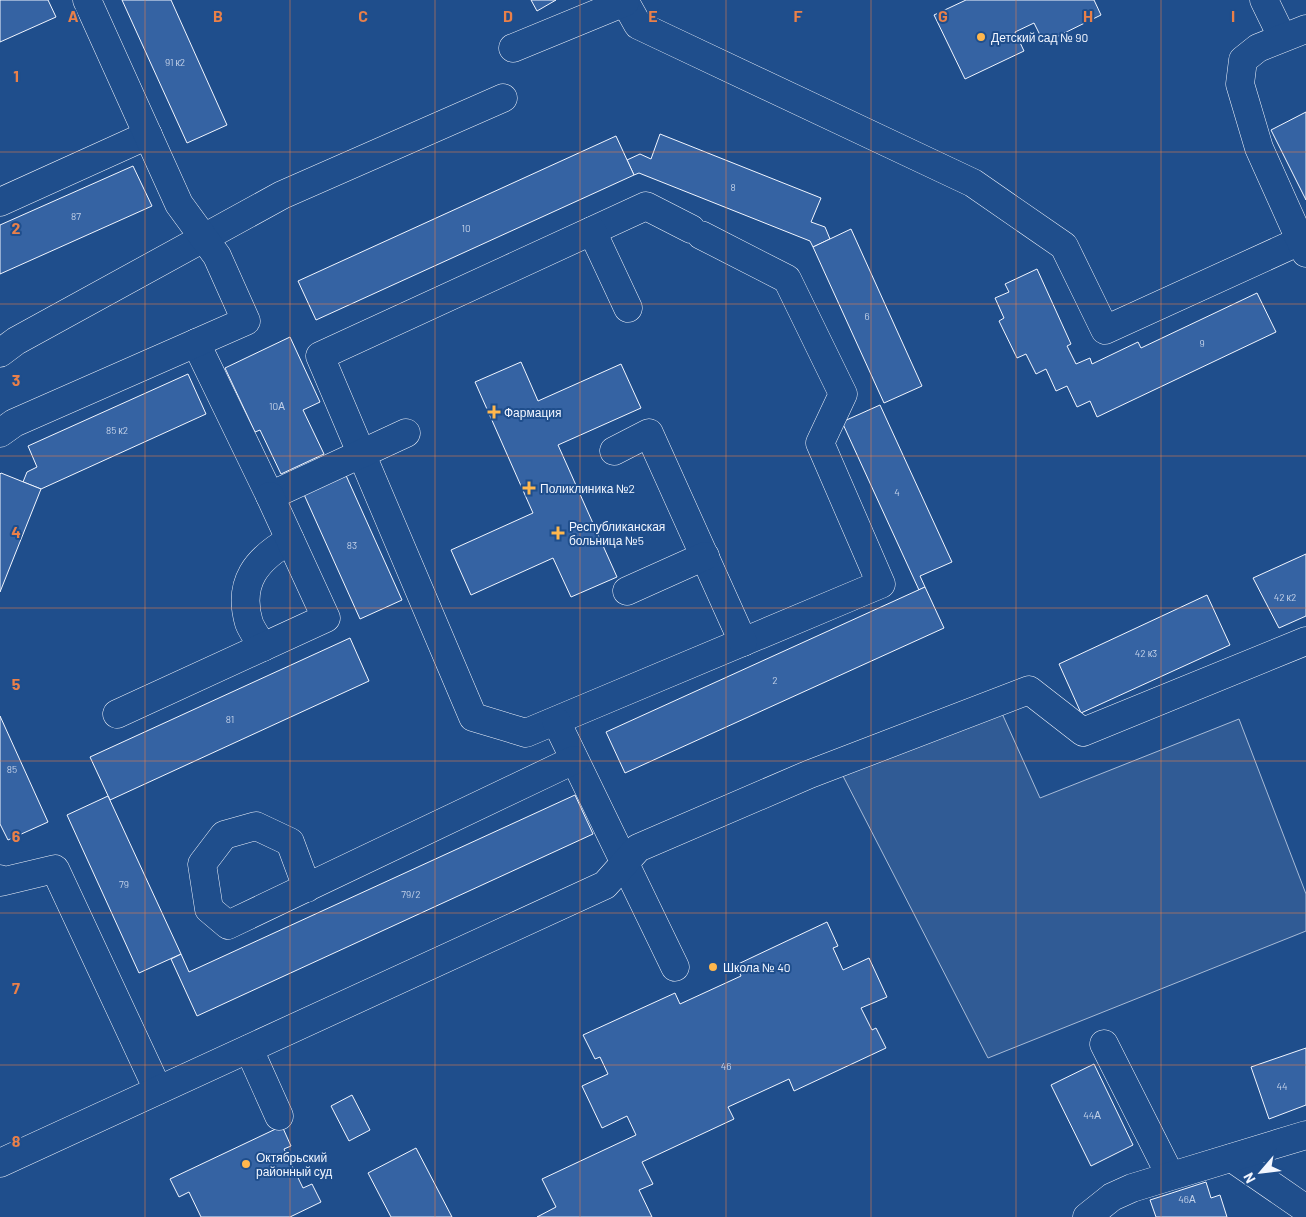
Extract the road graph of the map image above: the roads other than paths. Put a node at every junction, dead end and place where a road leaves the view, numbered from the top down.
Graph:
1 (87, 0) edge
2 (1264, 0) edge
3 (624, 1) edge
4 (1294, 33) edge
5 (513, 48) dead end
6 (503, 98) dead end
7 (148, 136) junction
8 (0, 202) edge
9 (592, 231) junction
10 (204, 238) junction
11 (1303, 247) edge
12 (628, 308) dead end
13 (196, 343) junction
14 (0, 353) edge
15 (0, 433) edge
16 (406, 433) dead end
17 (614, 451) dead end
18 (362, 454) junction
19 (270, 496) junction
20 (290, 540) junction
21 (705, 556) junction
22 (627, 591) dead end
23 (1306, 641) edge
24 (743, 642) junction
25 (263, 647) junction
26 (117, 714) dead end
27 (556, 721) junction
28 (574, 760) junction
29 (624, 865) junction
30 (0, 879) edge
31 (307, 888) dead end
32 (675, 967) dead end
33 (1104, 1044) dead end
34 (249, 1049) junction
35 (158, 1090) junction
36 (279, 1116) dead end
37 (1306, 1135) edge
38 (1232, 1158) junction
39 (0, 1163) edge
40 (1170, 1175) junction
41 (1306, 1209) edge
42 (1088, 1217) edge

1 - 7 lane
2 - 4 lane
3 - 5 lane
3 - 11 lane
4 - 11 lane
6 - 10 lane
7 - 8 lane
7 - 10 lane
9 - 12 lane
9 - 18 lane
9 - 24 lane
10 - 13 lane
10 - 14 lane
13 - 15 lane
13 - 19 lane
16 - 18 lane
17 - 21 lane
18 - 19 lane
18 - 27 lane
19 - 20 lane
20 - 25 lane
20 - 25 lane
21 - 22 lane
21 - 24 lane
23 - 29 lane
24 - 27 lane
25 - 26 lane
27 - 28 lane
28 - 29 lane
28 - 31 lane
29 - 32 lane
29 - 34 lane
30 - 35 lane
33 - 40 lane
34 - 35 lane
34 - 36 lane
35 - 39 lane
37 - 38 lane
38 - 40 lane
38 - 41 lane
40 - 42 lane

